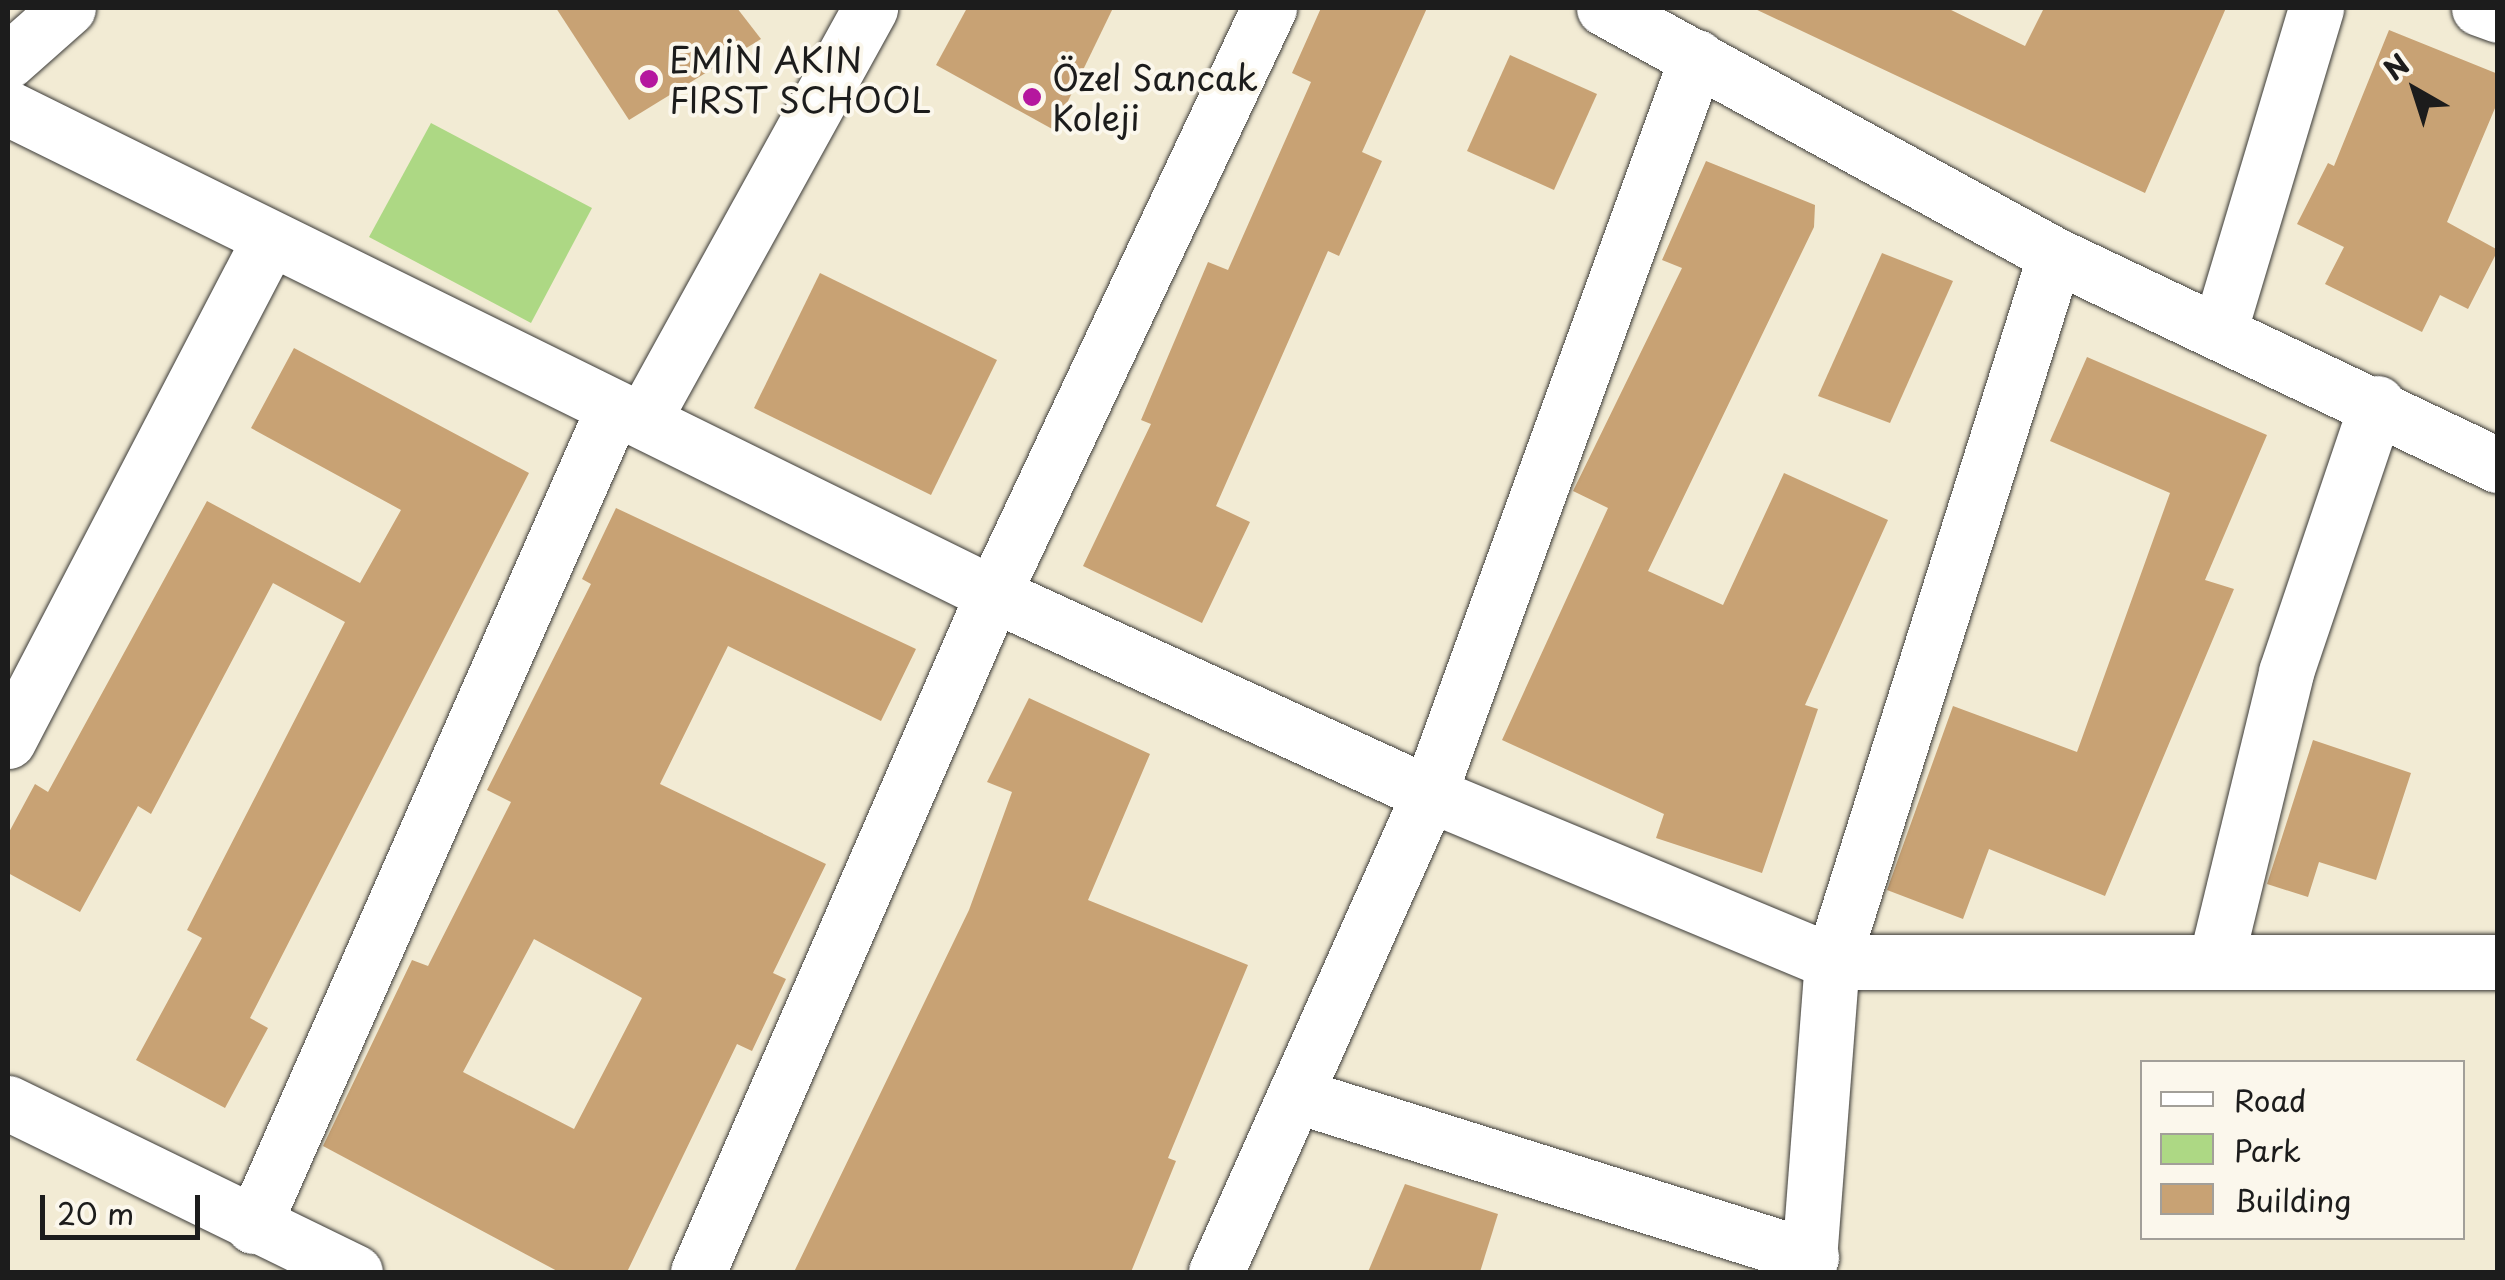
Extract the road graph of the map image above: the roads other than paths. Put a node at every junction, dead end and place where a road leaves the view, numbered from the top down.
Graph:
1 (68, 8) edge
2 (1268, 8) edge
3 (1604, 8) edge
4 (2316, 8) edge
5 (2480, 8) edge
6 (2498, 16) edge
7 (840, 20) edge
8 (1697, 57) junction
9 (8, 61) edge
10 (8, 108) edge
11 (268, 242) junction
12 (2055, 254) junction
13 (2218, 332) junction
14 (2377, 403) junction
15 (628, 415) junction
16 (2498, 466) edge
17 (993, 594) junction
18 (8, 742) edge
19 (1429, 794) junction
20 (2216, 960) junction
21 (1832, 962) junction
22 (2498, 962) edge
23 (1295, 1095) junction
24 (8, 1103) edge
25 (253, 1226) junction
26 (1810, 1264) edge
27 (354, 1272) edge
28 (698, 1272) edge
29 (1216, 1272) edge

1 - 9 street
2 - 17 street
3 - 8 street
4 - 13 street
5 - 6 street
7 - 15 street
8 - 12 street
8 - 19 street
10 - 11 street
11 - 15 street
11 - 18 street
12 - 13 street
12 - 21 street
13 - 14 street
14 - 16 street
14 - 20 street
15 - 17 street
15 - 25 street
17 - 19 street
17 - 28 street
19 - 21 street
19 - 23 street
20 - 21 street
20 - 22 street
21 - 26 street
23 - 26 street
23 - 29 street
24 - 25 street
25 - 27 street

